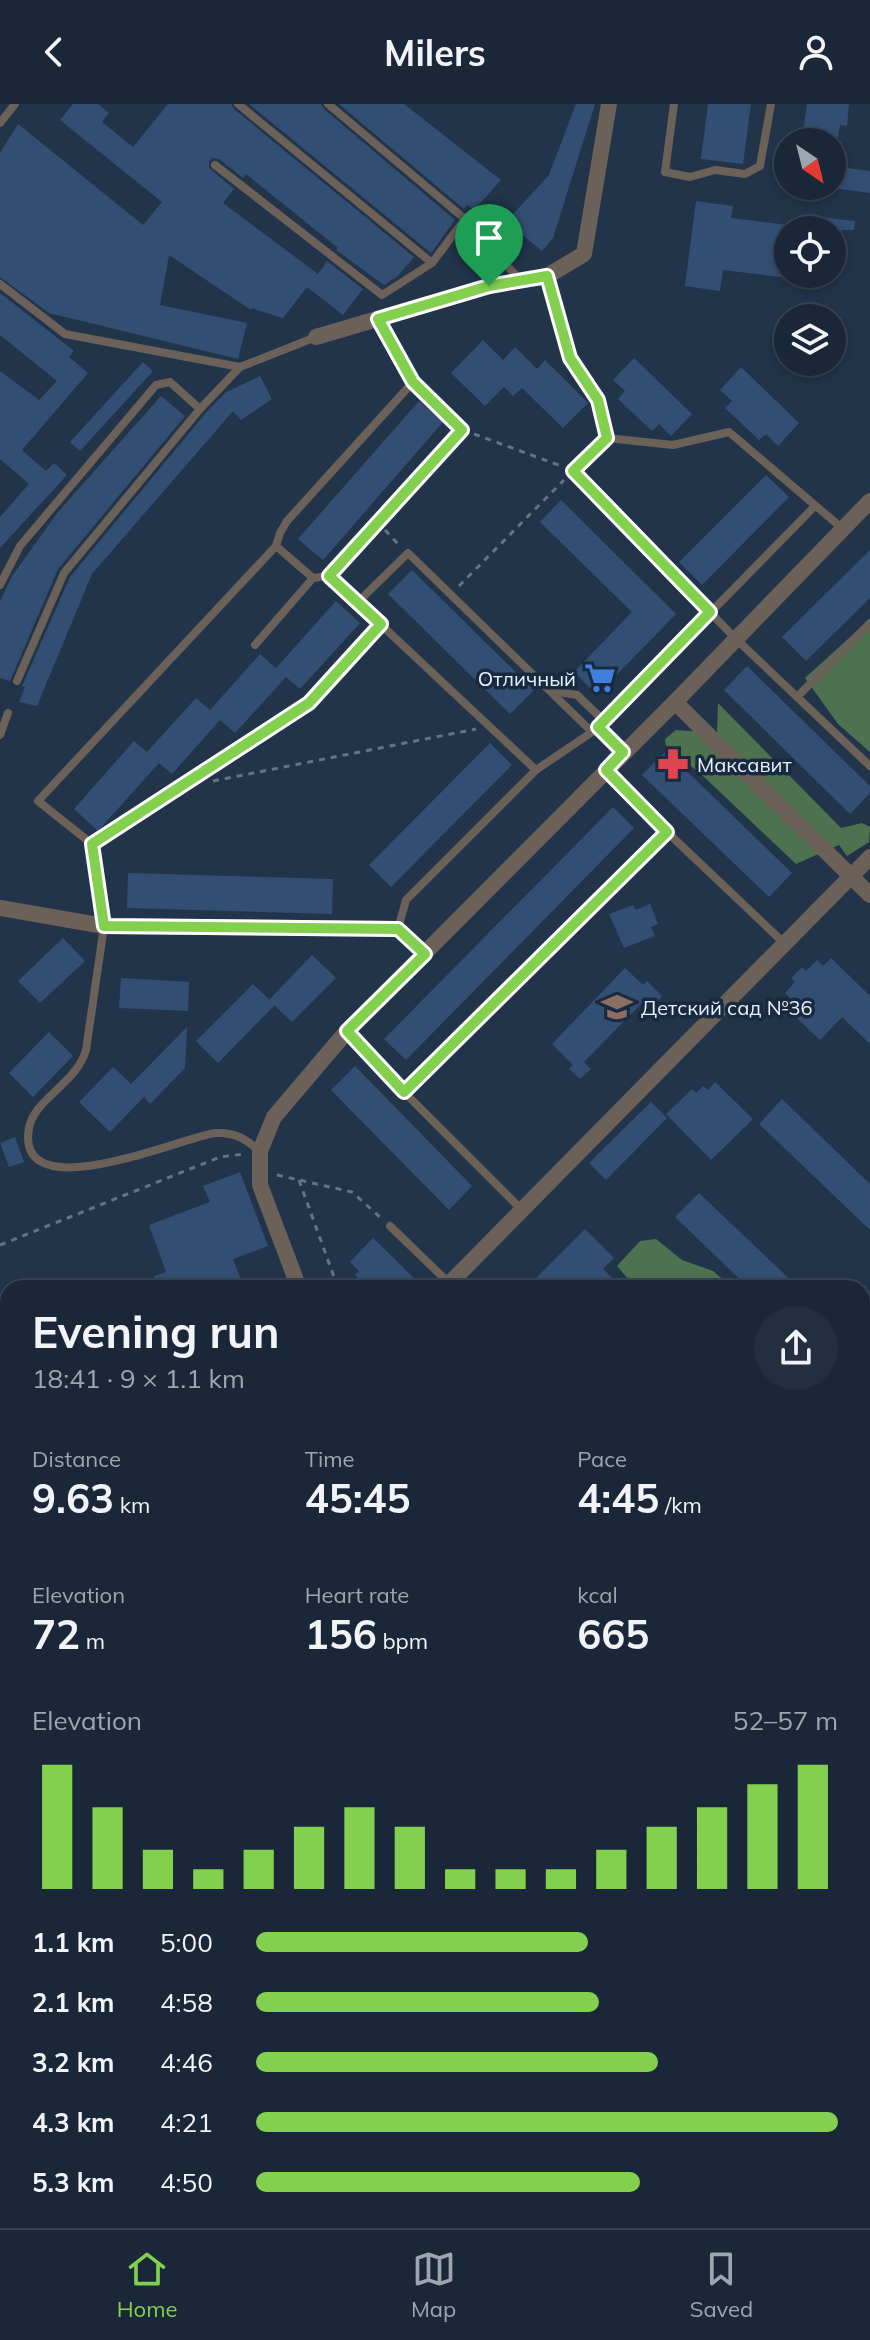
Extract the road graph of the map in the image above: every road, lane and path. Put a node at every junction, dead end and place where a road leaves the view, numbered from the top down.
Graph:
1 (15, 104) edge
2 (238, 104) edge
3 (328, 104) edge
4 (609, 104) edge
5 (674, 104) edge
6 (771, 104) edge
7 (0, 123) edge
8 (215, 165) dead end
9 (465, 219) junction
10 (432, 263) junction
11 (547, 276) junction
12 (520, 281) junction
13 (0, 284) edge
14 (378, 319) junction
15 (316, 337) joint
16 (240, 367) junction
17 (413, 382) junction
18 (200, 409) junction
19 (462, 430) junction
20 (607, 438) junction
21 (573, 471) junction
22 (870, 501) edge
23 (815, 506) junction
24 (377, 523) junction
25 (843, 529) junction
26 (276, 546) junction
27 (408, 553) junction
28 (329, 576) junction
29 (313, 578) junction
30 (0, 585) edge
31 (451, 594) junction
32 (358, 602) junction
33 (710, 612) junction
34 (870, 623) edge
35 (381, 624) junction
36 (736, 639) junction
37 (255, 645) dead end
38 (17, 681) dead end
39 (551, 691) junction
40 (797, 697) junction
41 (675, 702) junction
42 (8, 713) dead end
43 (491, 726) junction
44 (598, 727) junction
45 (0, 735) edge
46 (623, 752) junction
47 (870, 766) edge
48 (536, 770) junction
49 (606, 770) junction
50 (208, 782) dead end
51 (667, 832) junction
52 (92, 844) junction
53 (870, 857) edge
54 (851, 876) junction
55 (870, 895) edge
56 (0, 908) edge
57 (104, 926) junction
58 (398, 929) junction
59 (785, 944) junction
60 (425, 954) junction
61 (347, 1031) junction
62 (404, 1092) junction
63 (260, 1151) junction
64 (260, 1171) junction
65 (299, 1180) junction
66 (522, 1210) junction
67 (390, 1226) joint
68 (0, 1245) edge
69 (296, 1280) edge
70 (335, 1280) edge
71 (444, 1280) edge
72 (456, 1280) edge

1 - 7 lane
2 - 10 lane
3 - 9 lane
4 - 11 street
5 - 6 lane
8 - 10 lane
9 - 10 lane
9 - 12 lane
11 - 12 street
11 - 20 path
12 - 14 street
13 - 16 lane
14 - 15 street
14 - 17 path
15 - 16 lane
16 - 18 lane
17 - 19 path
17 - 26 lane
18 - 30 lane
18 - 38 lane
19 - 21 path
19 - 24 lane
20 - 21 lane
20 - 23 lane
21 - 31 path
21 - 33 lane
22 - 25 street
23 - 25 lane
23 - 33 lane
24 - 27 path
24 - 28 lane
25 - 36 street
26 - 29 lane
26 - 52 lane
27 - 31 lane
27 - 32 lane
28 - 29 lane
28 - 32 lane
29 - 37 lane
31 - 39 lane
32 - 35 lane
33 - 36 lane
33 - 44 lane
34 - 40 lane
35 - 43 lane
35 - 52 lane
36 - 40 lane
36 - 41 street
39 - 44 lane
39 - 44 lane
40 - 47 lane
41 - 46 street
41 - 54 street
42 - 45 lane
43 - 48 lane
43 - 50 path
44 - 46 lane
44 - 48 lane
46 - 49 street
48 - 58 lane
49 - 51 lane
49 - 60 street
51 - 59 lane
51 - 62 lane
52 - 57 lane
53 - 54 street
54 - 55 street
54 - 59 street
56 - 57 street
57 - 58 street
57 - 63 lane
58 - 60 street
59 - 66 street
60 - 61 street
61 - 62 lane
61 - 63 street
62 - 66 lane
63 - 64 street
63 - 68 path
64 - 65 path
64 - 69 street
65 - 67 path
65 - 70 path
66 - 72 street
67 - 71 lane

